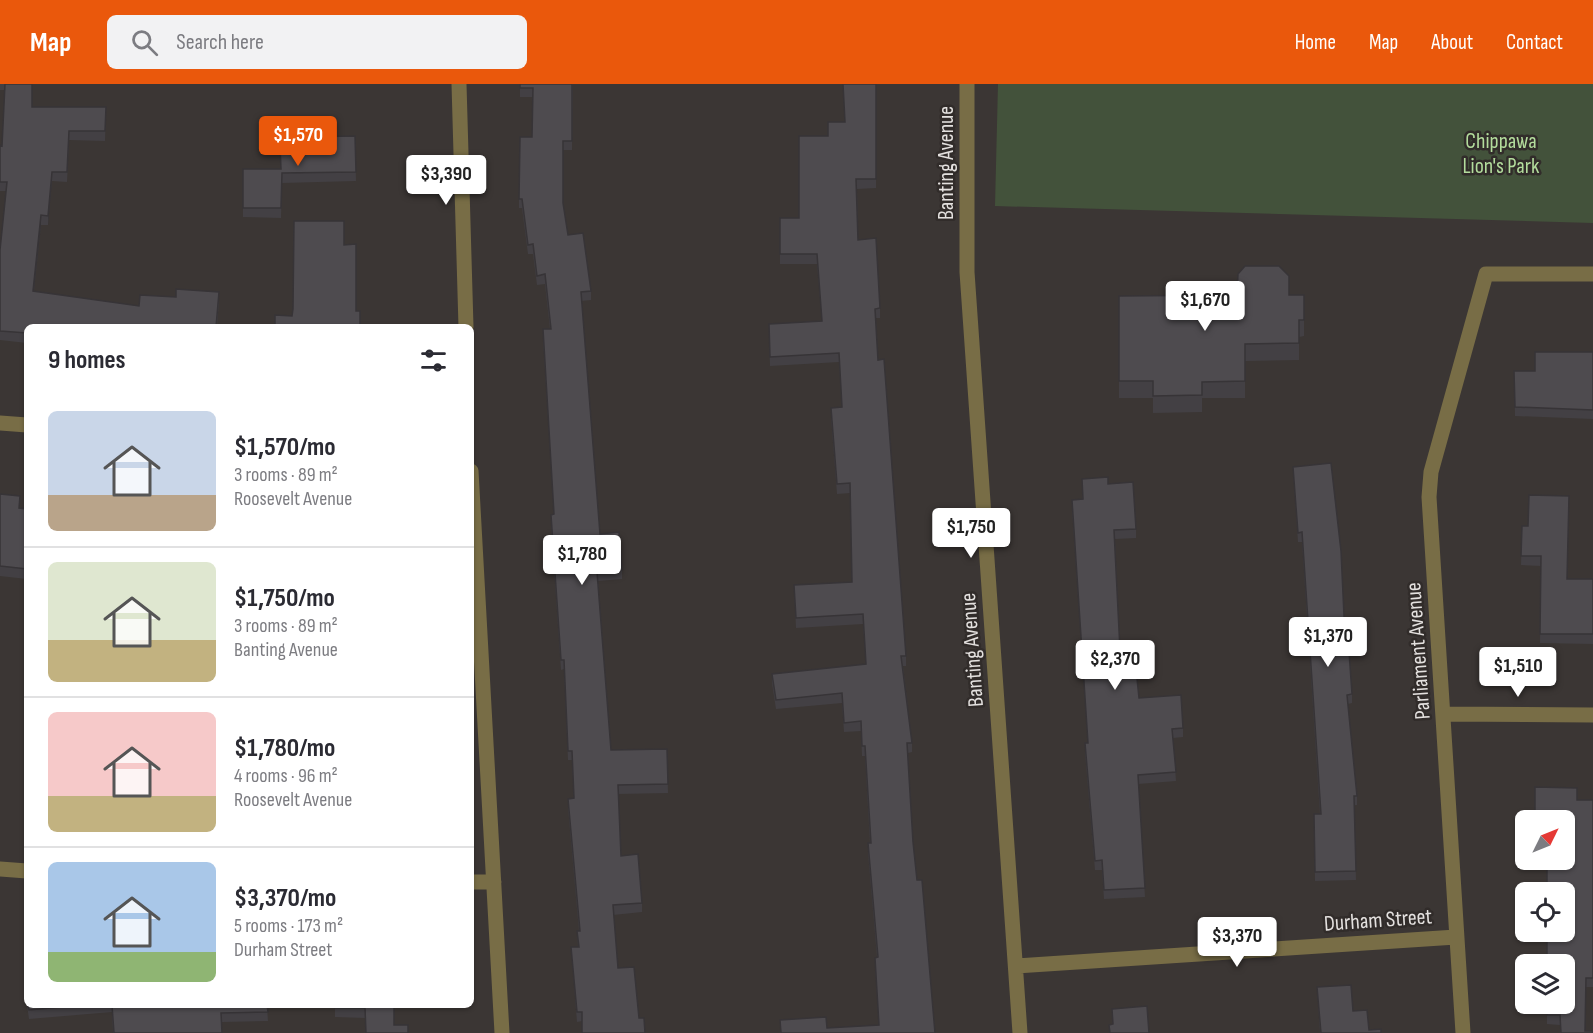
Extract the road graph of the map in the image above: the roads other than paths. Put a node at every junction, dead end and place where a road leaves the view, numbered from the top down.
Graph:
1 (459, 84) edge
2 (967, 84) edge
3 (1593, 274) edge
4 (466, 324) edge
5 (0, 423) edge
6 (24, 425) edge
7 (474, 525) edge
8 (1443, 714) junction
9 (1593, 715) edge
10 (0, 869) edge
11 (24, 872) edge
12 (474, 882) edge
13 (494, 882) junction
14 (1456, 937) junction
15 (1016, 966) junction
16 (502, 1033) edge
17 (1020, 1033) edge
18 (1463, 1033) edge

1 - 4 street
2 - 15 street, Banting Avenue
3 - 8 street, Parliament Avenue
5 - 6 street
7 - 13 street
8 - 9 street
8 - 14 street, Parliament Avenue
10 - 11 street
12 - 13 street
13 - 16 street
14 - 15 street, Durham Street
14 - 18 street, Parliament Avenue
15 - 17 street, Banting Avenue

